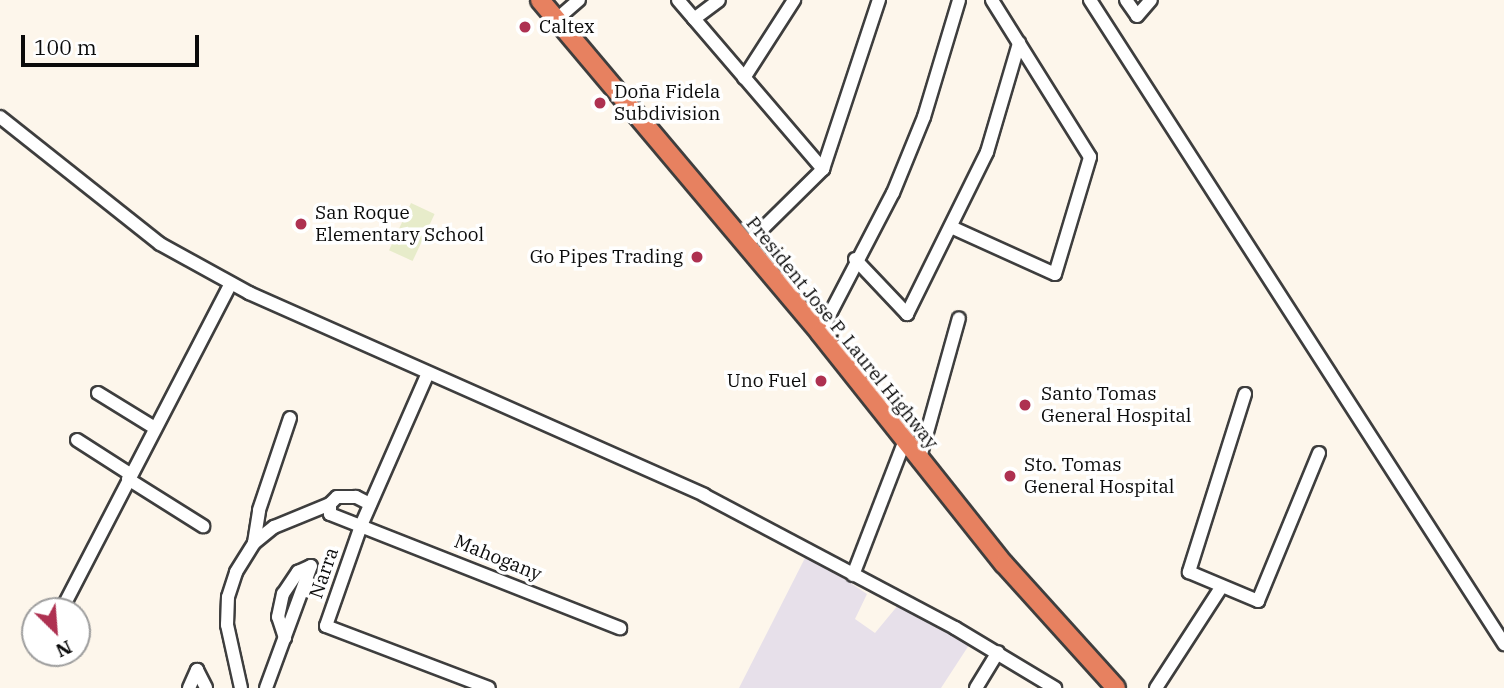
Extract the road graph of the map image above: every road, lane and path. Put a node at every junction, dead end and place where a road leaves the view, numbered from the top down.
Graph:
1 (540, 0) edge
2 (579, 0) edge
3 (678, 0) edge
4 (719, 0) edge
5 (794, 0) edge
6 (878, 0) edge
7 (960, 0) edge
8 (992, 0) edge
9 (1090, 0) edge
10 (1126, 0) edge
11 (1151, 0) edge
12 (557, 19) junction
13 (694, 19) junction
14 (1018, 43) junction
15 (744, 78) junction
16 (0, 117) edge
17 (823, 169) junction
18 (951, 227) junction
19 (745, 246) junction
20 (855, 259) junction
21 (231, 283) junction
22 (959, 318) dead end
23 (820, 333) junction
24 (428, 373) junction
25 (98, 393) dead end
26 (1245, 394) dead end
27 (290, 418) dead end
28 (155, 428) junction
29 (77, 440) dead end
30 (904, 443) junction
31 (1319, 453) dead end
32 (919, 461) junction
33 (129, 476) junction
34 (370, 504) junction
35 (330, 509) junction
36 (362, 523) junction
37 (203, 526) dead end
38 (254, 543) junction
39 (853, 575) junction
40 (1222, 586) junction
41 (68, 597) edge
42 (620, 628) dead end
43 (285, 638) junction
44 (1504, 644) edge
45 (998, 652) junction
46 (1047, 686) edge
47 (189, 688) edge
48 (206, 688) edge
49 (241, 688) edge
50 (266, 688) edge
51 (489, 688) edge
52 (976, 688) edge
53 (1116, 688) edge
54 (1156, 688) edge

1 - 12 highway, President Jose P. Laurel Highway
2 - 12 street
3 - 13 street
4 - 13 street
5 - 15 street
6 - 17 street
7 - 20 street
8 - 14 street
9 - 44 street
10 - 11 street
12 - 19 highway, President Jose P. Laurel Highway
13 - 15 street
14 - 18 street
14 - 18 street
15 - 17 street
16 - 21 street
17 - 19 street
18 - 20 street
19 - 23 highway, President Jose P. Laurel Highway
20 - 23 street
21 - 24 street
21 - 28 street
22 - 32 street
23 - 30 highway, President Jose P. Laurel Highway
24 - 34 street, Narra
24 - 39 street
25 - 28 street
26 - 40 street
27 - 38 street
28 - 33 street
29 - 33 street
30 - 32 highway, President Jose P. Laurel Highway
30 - 39 street
31 - 40 street
32 - 53 highway, President Jose P. Laurel Highway
33 - 37 street
33 - 41 street
34 - 35 street
34 - 36 street, Narra
35 - 36 street, Mahogany
35 - 38 street
36 - 42 street, Mahogany
36 - 51 street, Narra
38 - 49 street
39 - 45 street
40 - 54 street
43 - 43 street
43 - 50 street
45 - 46 street
45 - 52 street
47 - 48 street

